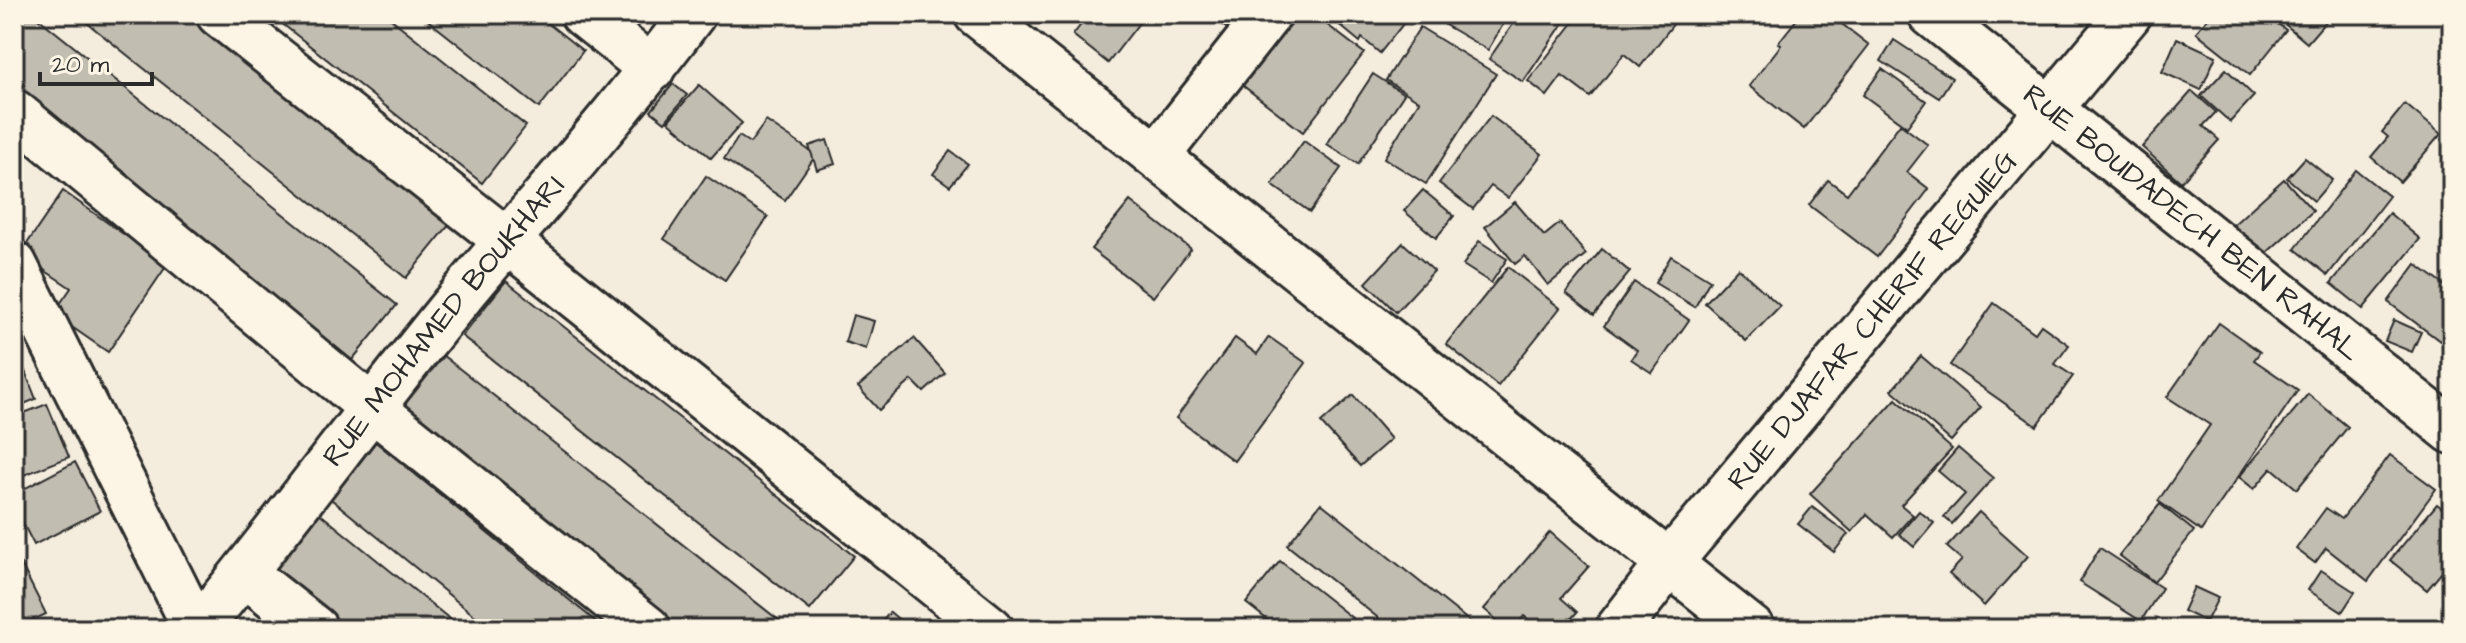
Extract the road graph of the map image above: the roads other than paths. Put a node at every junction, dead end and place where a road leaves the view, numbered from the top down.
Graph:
1 (219, 14) edge
2 (583, 14) edge
3 (693, 14) edge
4 (977, 14) edge
5 (1269, 14) edge
6 (1931, 14) edge
7 (2129, 14) edge
8 (652, 69) junction
9 (2050, 109) junction
10 (14, 112) edge
11 (1157, 156) junction
12 (506, 240) junction
13 (14, 264) edge
14 (371, 407) junction
15 (2452, 431) edge
16 (1670, 562) junction
17 (244, 573) junction
18 (197, 629) edge
19 (315, 629) edge
20 (648, 629) edge
21 (991, 629) edge
22 (1618, 629) edge
23 (1752, 629) edge

1 - 12 street
2 - 8 street
3 - 8 street, RUE MOHAMED BOUKHARI
4 - 11 street
5 - 11 street
6 - 9 street, RUE BOUDADECH BEN RAHAL
7 - 9 street, RUE DJAFAR CHERIF REGUIEG
8 - 12 street, RUE MOHAMED BOUKHARI
9 - 15 street, RUE BOUDADECH BEN RAHAL
9 - 16 street, RUE DJAFAR CHERIF REGUIEG
10 - 14 street
11 - 16 street
12 - 14 street, RUE MOHAMED BOUKHARI
12 - 21 street
13 - 18 street
14 - 17 street, RUE MOHAMED BOUKHARI
14 - 20 street
16 - 22 street, RUE DJAFAR CHERIF REGUIEG
16 - 23 street
17 - 18 street, RUE MOHAMED BOUKHARI
17 - 19 street

